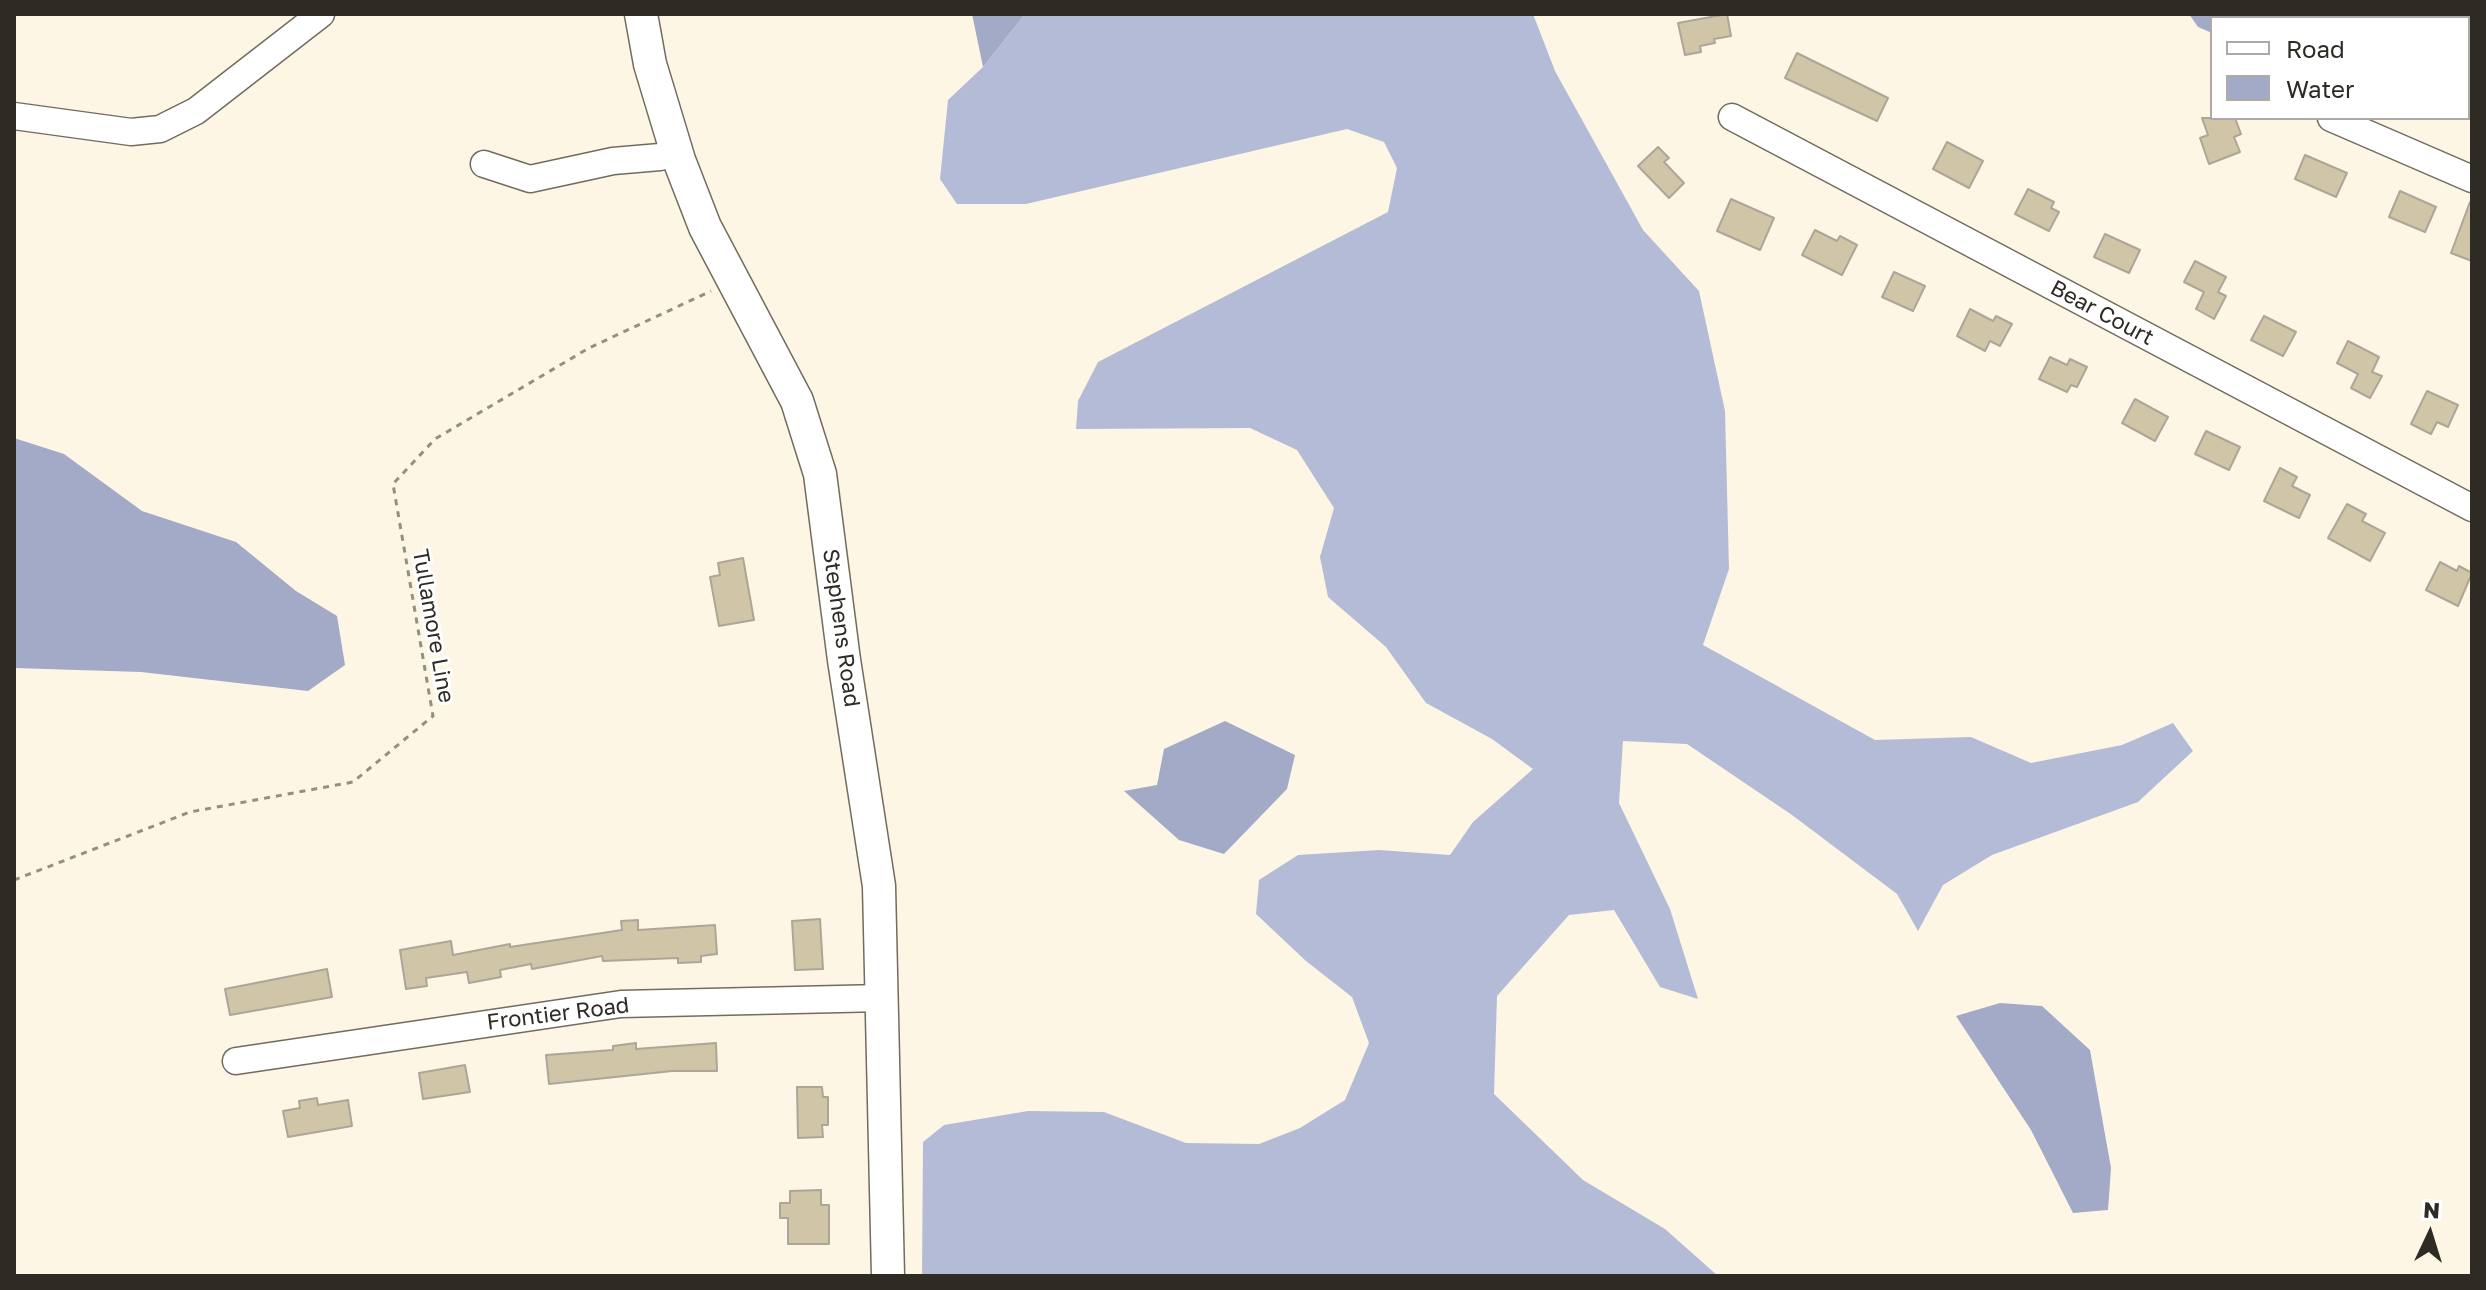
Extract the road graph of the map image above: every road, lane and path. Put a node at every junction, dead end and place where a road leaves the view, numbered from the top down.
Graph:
1 (321, 14) edge
2 (640, 14) edge
3 (14, 116) edge
4 (1732, 117) dead end
5 (2336, 120) edge
6 (676, 151) junction
7 (484, 164) dead end
8 (2472, 179) edge
9 (732, 281) junction
10 (2472, 508) edge
11 (14, 880) edge
12 (883, 998) junction
13 (236, 1061) dead end
14 (888, 1276) edge

1 - 3 street
2 - 6 main road, Stephens Road
4 - 10 street, Bear Court
5 - 8 street
6 - 7 street
6 - 9 main road, Stephens Road
9 - 11 path, Tullamore Line
9 - 12 main road, Stephens Road
12 - 13 street, Frontier Road
12 - 14 main road, Stephens Road

